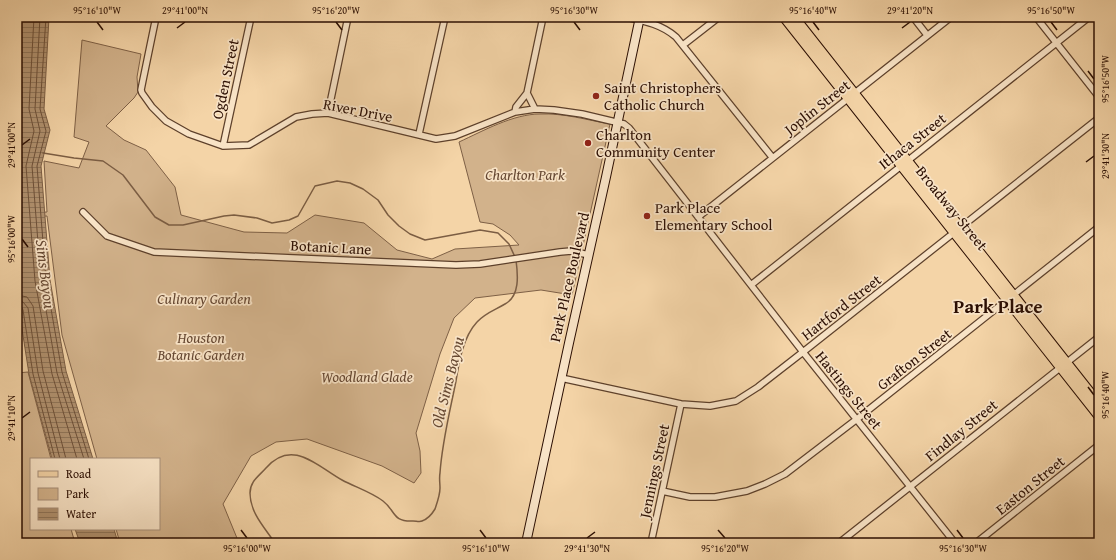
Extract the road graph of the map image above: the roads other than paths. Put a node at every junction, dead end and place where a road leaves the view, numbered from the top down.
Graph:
1 (156, 17) edge
2 (251, 17) edge
3 (348, 17) edge
4 (445, 17) edge
5 (543, 17) edge
6 (625, 17) edge
7 (719, 17) edge
8 (784, 17) edge
9 (913, 17) edge
10 (951, 17) edge
11 (1036, 17) edge
12 (1089, 17) edge
13 (640, 19) edge
14 (794, 22) edge
15 (927, 35) junction
16 (1056, 44) junction
17 (683, 45) junction
18 (527, 92) junction
19 (851, 96) junction
20 (1099, 97) edge
21 (535, 109) junction
22 (515, 112) junction
23 (328, 114) junction
24 (1099, 118) edge
25 (618, 123) junction
26 (419, 134) junction
27 (223, 146) junction
28 (772, 157) junction
29 (904, 163) junction
30 (84, 212) dead end
31 (698, 217) junction
32 (1099, 227) edge
33 (957, 230) junction
34 (589, 255) junction
35 (751, 285) junction
36 (1010, 298) junction
37 (1099, 337) edge
38 (803, 352) junction
39 (1063, 365) junction
40 (561, 378) junction
41 (681, 404) junction
42 (1099, 404) edge
43 (1099, 416) edge
44 (857, 419) junction
45 (1099, 445) edge
46 (910, 487) junction
47 (662, 491) junction
48 (526, 543) edge
49 (651, 543) edge
50 (838, 543) edge
51 (955, 543) edge
52 (976, 543) edge

1 - 27 street, River Drive
2 - 27 street, Ogden Street
3 - 23 street
4 - 26 street
5 - 18 street
6 - 13 street
7 - 17 street
8 - 14 main road, Broadway Street
9 - 15 street
10 - 15 street, Joplin Street
11 - 16 street
12 - 16 street, Ithaca Street
13 - 17 street
13 - 25 street, Park Place Boulevard
14 - 19 main road, Broadway Street
15 - 19 street, Joplin Street
16 - 20 street
16 - 29 street, Ithaca Street
17 - 28 street
18 - 21 street
18 - 22 street
19 - 28 street, Joplin Street
19 - 29 main road, Broadway Street
21 - 22 street, River Drive
21 - 25 street, River Drive
22 - 26 street, River Drive
23 - 26 street, River Drive
23 - 27 street, River Drive
24 - 33 street, Hartford Street
25 - 31 street, Hastings Street
25 - 34 street, Park Place Boulevard
28 - 31 street, Joplin Street
29 - 33 main road, Broadway Street
29 - 35 street, Ithaca Street
30 - 34 street, Botanic Lane
31 - 35 street, Hastings Street
32 - 36 street, Grafton Street
33 - 36 main road, Broadway Street
33 - 38 street, Hartford Street
34 - 40 street, Park Place Boulevard
35 - 38 street, Hastings Street
36 - 39 main road, Broadway Street
36 - 44 street, Grafton Street
37 - 39 street, Findlay Street
38 - 41 street, Hartford Street
38 - 44 street, Hastings Street
39 - 42 main road, Broadway Street
39 - 43 main road, Broadway Street
39 - 46 street, Findlay Street
40 - 41 street, Hartford Street
40 - 48 street, Park Place Boulevard
41 - 47 street, Jennings Street
44 - 46 street, Hastings Street
44 - 47 street, Grafton Street
45 - 52 street, Easton Street
46 - 50 street, Findlay Street
46 - 51 street, Hastings Street
47 - 49 street, Jennings Street

